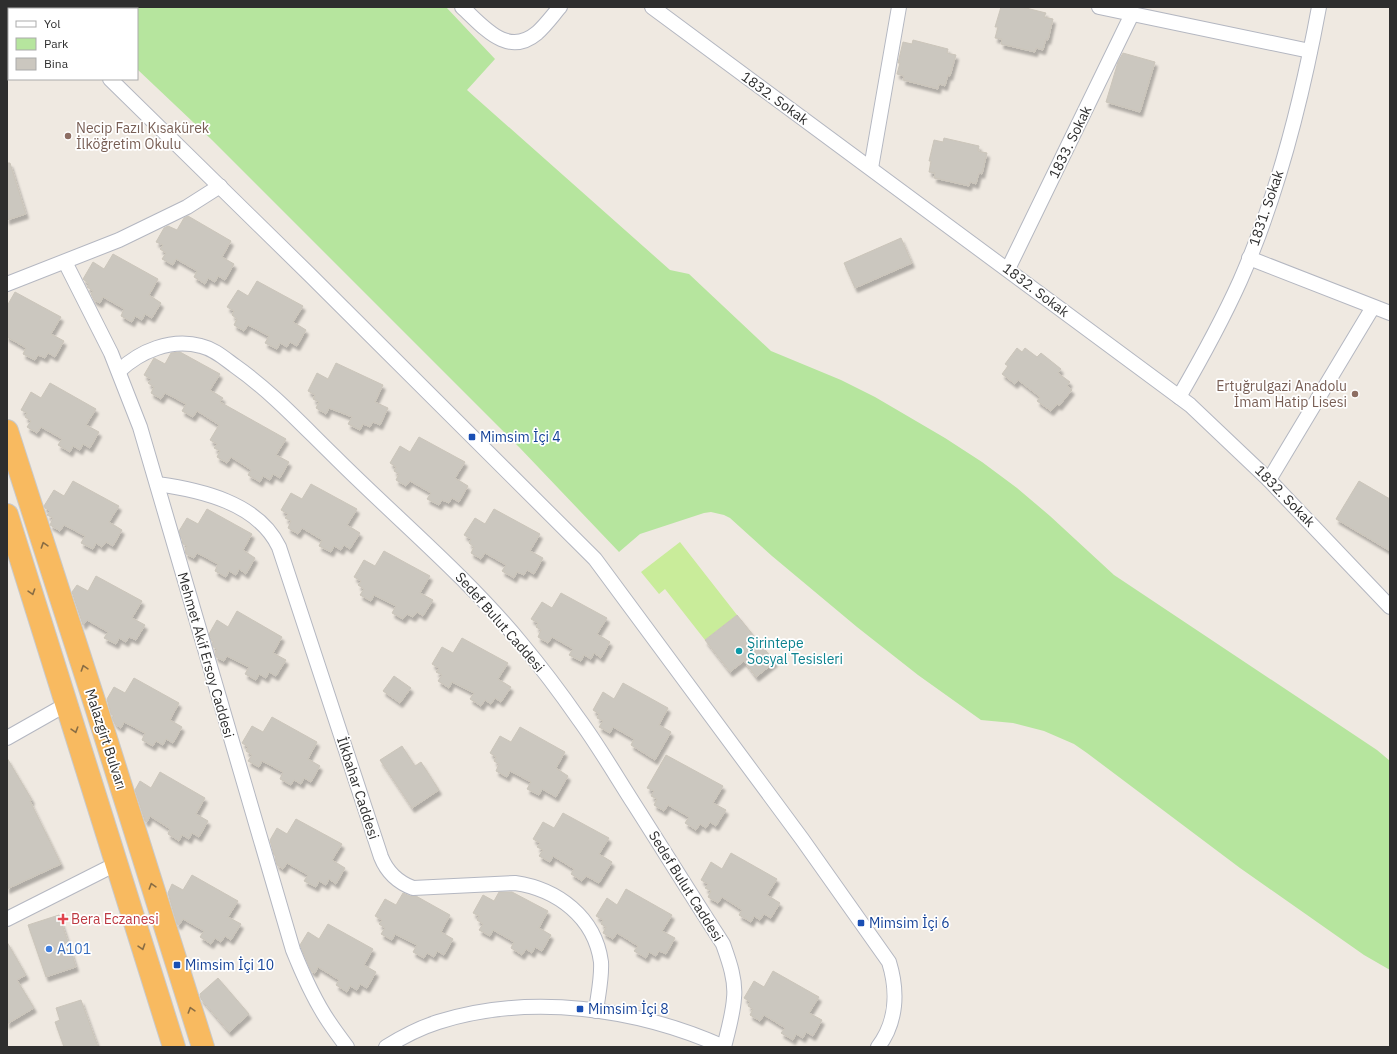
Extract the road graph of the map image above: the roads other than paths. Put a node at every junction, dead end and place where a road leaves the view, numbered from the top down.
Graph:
1 (462, 7) edge
2 (560, 7) edge
3 (652, 7) edge
4 (899, 7) edge
5 (1099, 7) edge
6 (1319, 7) edge
7 (1132, 14) junction
8 (1310, 51) junction
9 (111, 80) edge
10 (871, 168) junction
11 (220, 186) junction
12 (1249, 258) junction
13 (65, 262) junction
14 (1008, 270) junction
15 (7, 284) edge
16 (1373, 307) junction
17 (1390, 313) edge
18 (119, 371) junction
19 (1180, 397) junction
20 (7, 431) edge
21 (1269, 480) junction
22 (157, 484) junction
23 (7, 515) edge
24 (1390, 607) edge
25 (67, 704) junction
26 (7, 738) edge
27 (116, 864) junction
28 (7, 919) edge
29 (596, 1011) junction
30 (403, 1043) edge
31 (174, 1047) edge
32 (203, 1047) edge
33 (347, 1047) edge
34 (386, 1047) edge
35 (724, 1047) edge
36 (878, 1047) edge

1 - 2 street
3 - 10 street, 1832. Sokak
4 - 10 street
5 - 7 street
6 - 8 street, 1831. Sokak
7 - 8 street
7 - 14 street, 1833. Sokak
8 - 12 street, 1831. Sokak
9 - 11 street
10 - 14 street, 1832. Sokak
11 - 13 street
11 - 36 street
12 - 16 street
12 - 19 street, 1831. Sokak
13 - 15 street
13 - 18 street, Mehmet Akif Ersoy Caddesi
14 - 19 street, 1832. Sokak
16 - 17 street
16 - 21 street
18 - 22 street, Mehmet Akif Ersoy Caddesi
18 - 35 street, Sedef Bulut Caddesi
19 - 21 street, 1832. Sokak
32 -> 20 highway, Malazgirt Bulvarı
21 - 24 street, 1832. Sokak
22 - 29 street, İlkbahar Caddesi
22 - 33 street, Mehmet Akif Ersoy Caddesi
23 -> 25 highway, Malazgirt Bulvarı
25 - 26 street
25 -> 27 highway, Malazgirt Bulvarı
27 - 28 street
27 -> 31 highway, Malazgirt Bulvarı
29 - 30 street
29 - 35 street
30 - 34 street

